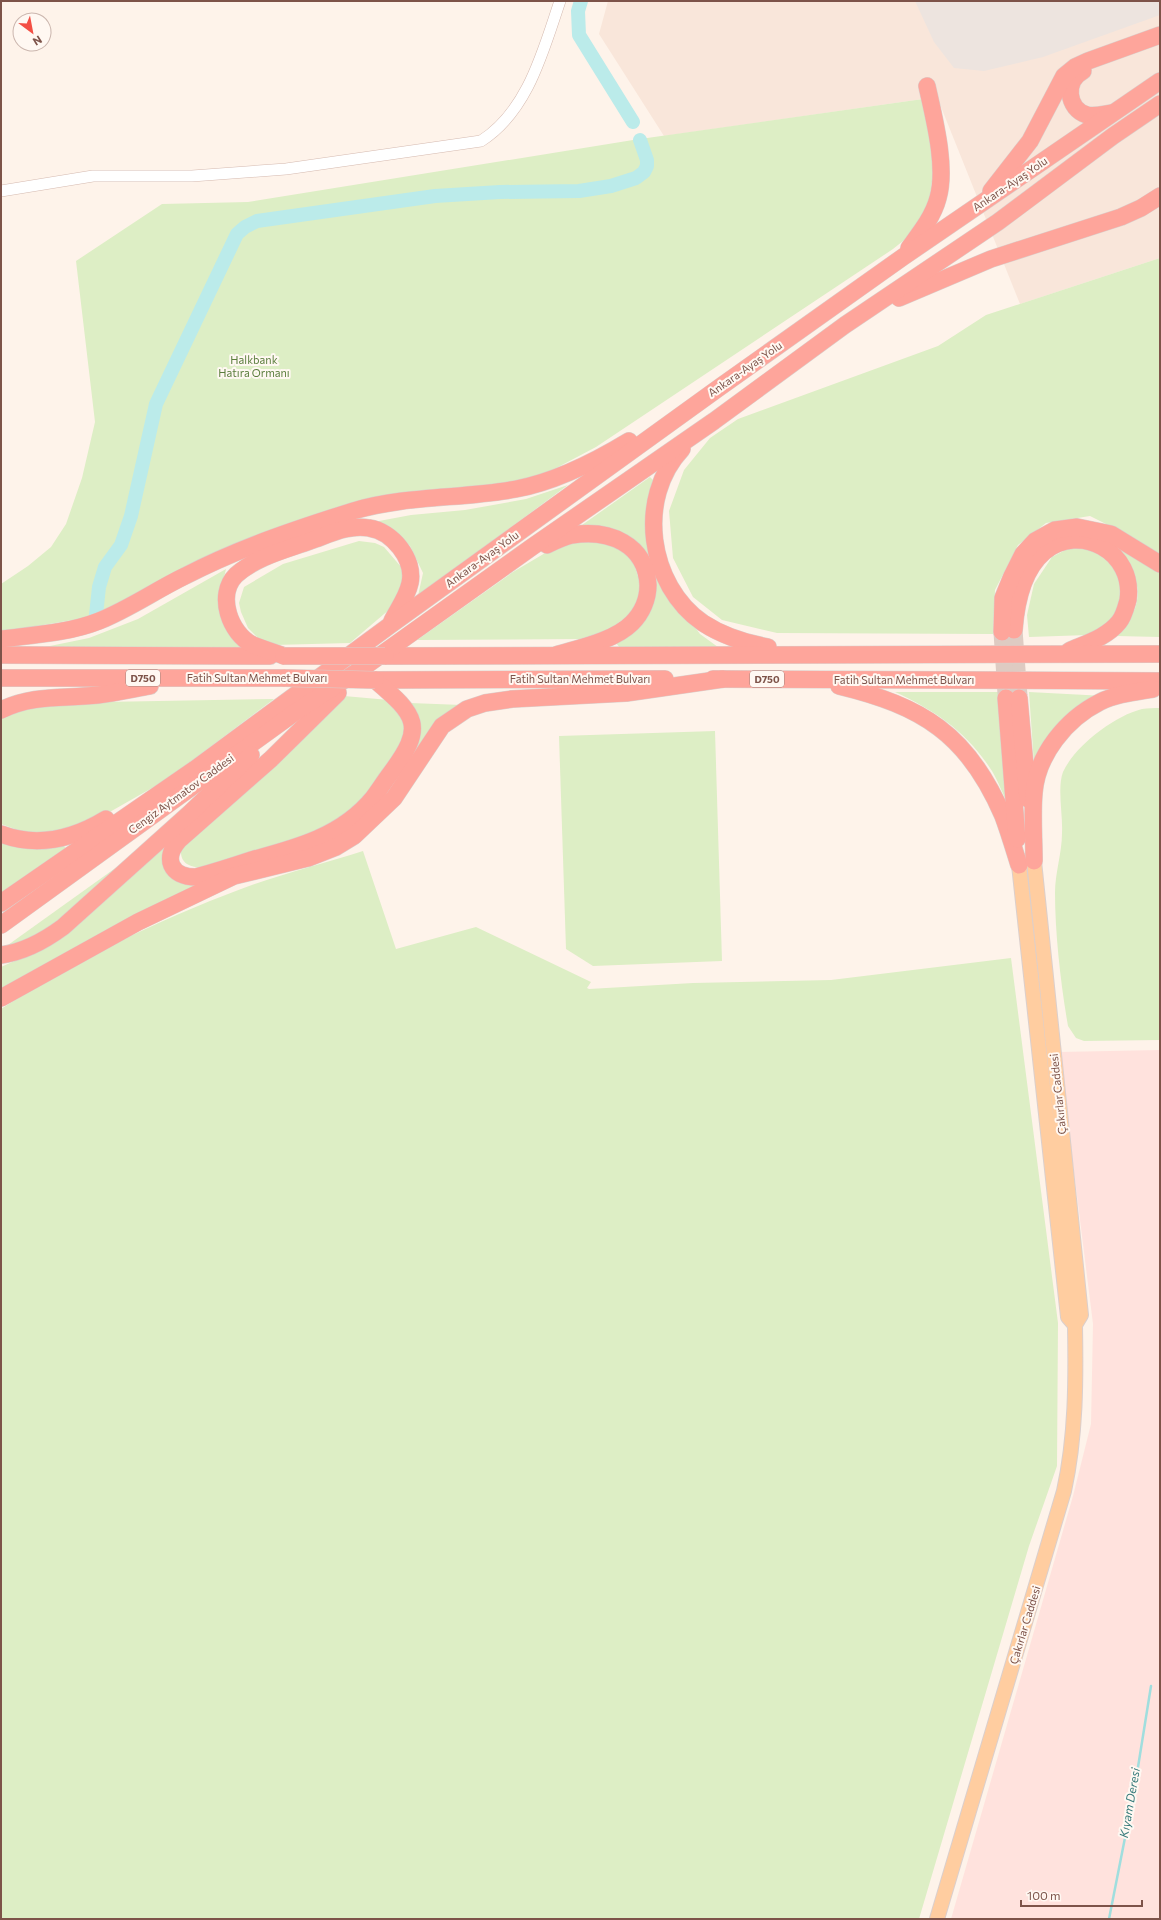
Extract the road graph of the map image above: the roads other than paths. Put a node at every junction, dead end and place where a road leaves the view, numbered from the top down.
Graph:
1 (560, 1) edge
2 (1160, 35) edge
3 (1160, 41) edge
4 (1160, 80) edge
5 (927, 86) dead end
6 (1160, 104) edge
7 (1114, 112) junction
8 (1, 191) edge
9 (1160, 196) edge
10 (981, 204) junction
11 (903, 257) junction
12 (845, 325) junction
13 (720, 387) junction
14 (714, 421) junction
15 (1160, 564) edge
16 (389, 626) junction
17 (1, 639) edge
18 (802, 654) junction
19 (1062, 654) junction
20 (1160, 654) edge
21 (1, 655) edge
22 (556, 655) junction
23 (284, 656) junction
24 (335, 666) joint
25 (364, 666) junction
26 (1, 678) edge
27 (193, 678) junction
28 (723, 679) junction
29 (812, 679) junction
30 (375, 680) junction
31 (1160, 681) edge
32 (1160, 688) edge
33 (1013, 698) tunnel mouth
34 (1, 710) edge
35 (294, 713) junction
36 (195, 769) junction
37 (1, 834) edge
38 (1026, 863) junction
39 (1, 904) edge
40 (1, 925) edge
41 (1042, 935) junction
42 (1027, 937) junction
43 (1, 955) edge
44 (1, 998) edge
45 (1075, 1325) junction
46 (937, 1919) edge

1 - 8 street
2 - 10 highway
3 - 7 highway
4 - 7 highway, Ankara-Ayaş Yolu
5 - 11 highway
6 - 12 highway, Ankara-Ayaş Yolu
7 - 10 highway, Ankara-Ayaş Yolu
9 - 12 highway
10 - 11 highway, Ankara-Ayaş Yolu
11 - 13 highway, Ankara-Ayaş Yolu
12 - 14 highway, Ankara-Ayaş Yolu
13 - 16 highway, Ankara-Ayaş Yolu
13 - 17 highway
14 - 18 highway
14 - 25 highway, Ankara-Ayaş Yolu
15 - 19 highway
16 - 23 highway
16 - 24 highway, Ankara-Ayaş Yolu
18 - 19 highway, Fatih Sultan Mehmet Bulvarı / D750
18 - 22 highway, Fatih Sultan Mehmet Bulvarı / D750
19 - 20 highway, Fatih Sultan Mehmet Bulvarı / D750
21 - 23 highway, Fatih Sultan Mehmet Bulvarı / D750
22 - 23 highway, Fatih Sultan Mehmet Bulvarı / D750, bridge
22 - 25 highway
24 - 36 highway, Cengiz Aytmatov Caddesi
25 - 30 highway
25 - 35 highway, Cengiz Aytmatov Caddesi
26 - 27 highway, Fatih Sultan Mehmet Bulvarı / D750
27 - 30 highway, Fatih Sultan Mehmet Bulvarı / D750, bridge
27 - 34 highway
28 - 29 highway, Fatih Sultan Mehmet Bulvarı / D750
28 - 30 highway, Fatih Sultan Mehmet Bulvarı / D750
28 - 44 highway
29 - 31 highway, Fatih Sultan Mehmet Bulvarı / D750
29 - 38 highway
32 - 38 highway
33 - 38 highway
35 - 40 highway, Cengiz Aytmatov Caddesi
35 - 43 highway
36 - 37 highway
36 - 39 highway, Cengiz Aytmatov Caddesi
38 - 41 main road, Çakırlar Caddesi
38 - 42 main road, Çakırlar Caddesi
41 - 42 main road
41 - 45 main road, Çakırlar Caddesi
42 - 45 main road, Çakırlar Caddesi
45 - 46 main road, Çakırlar Caddesi

